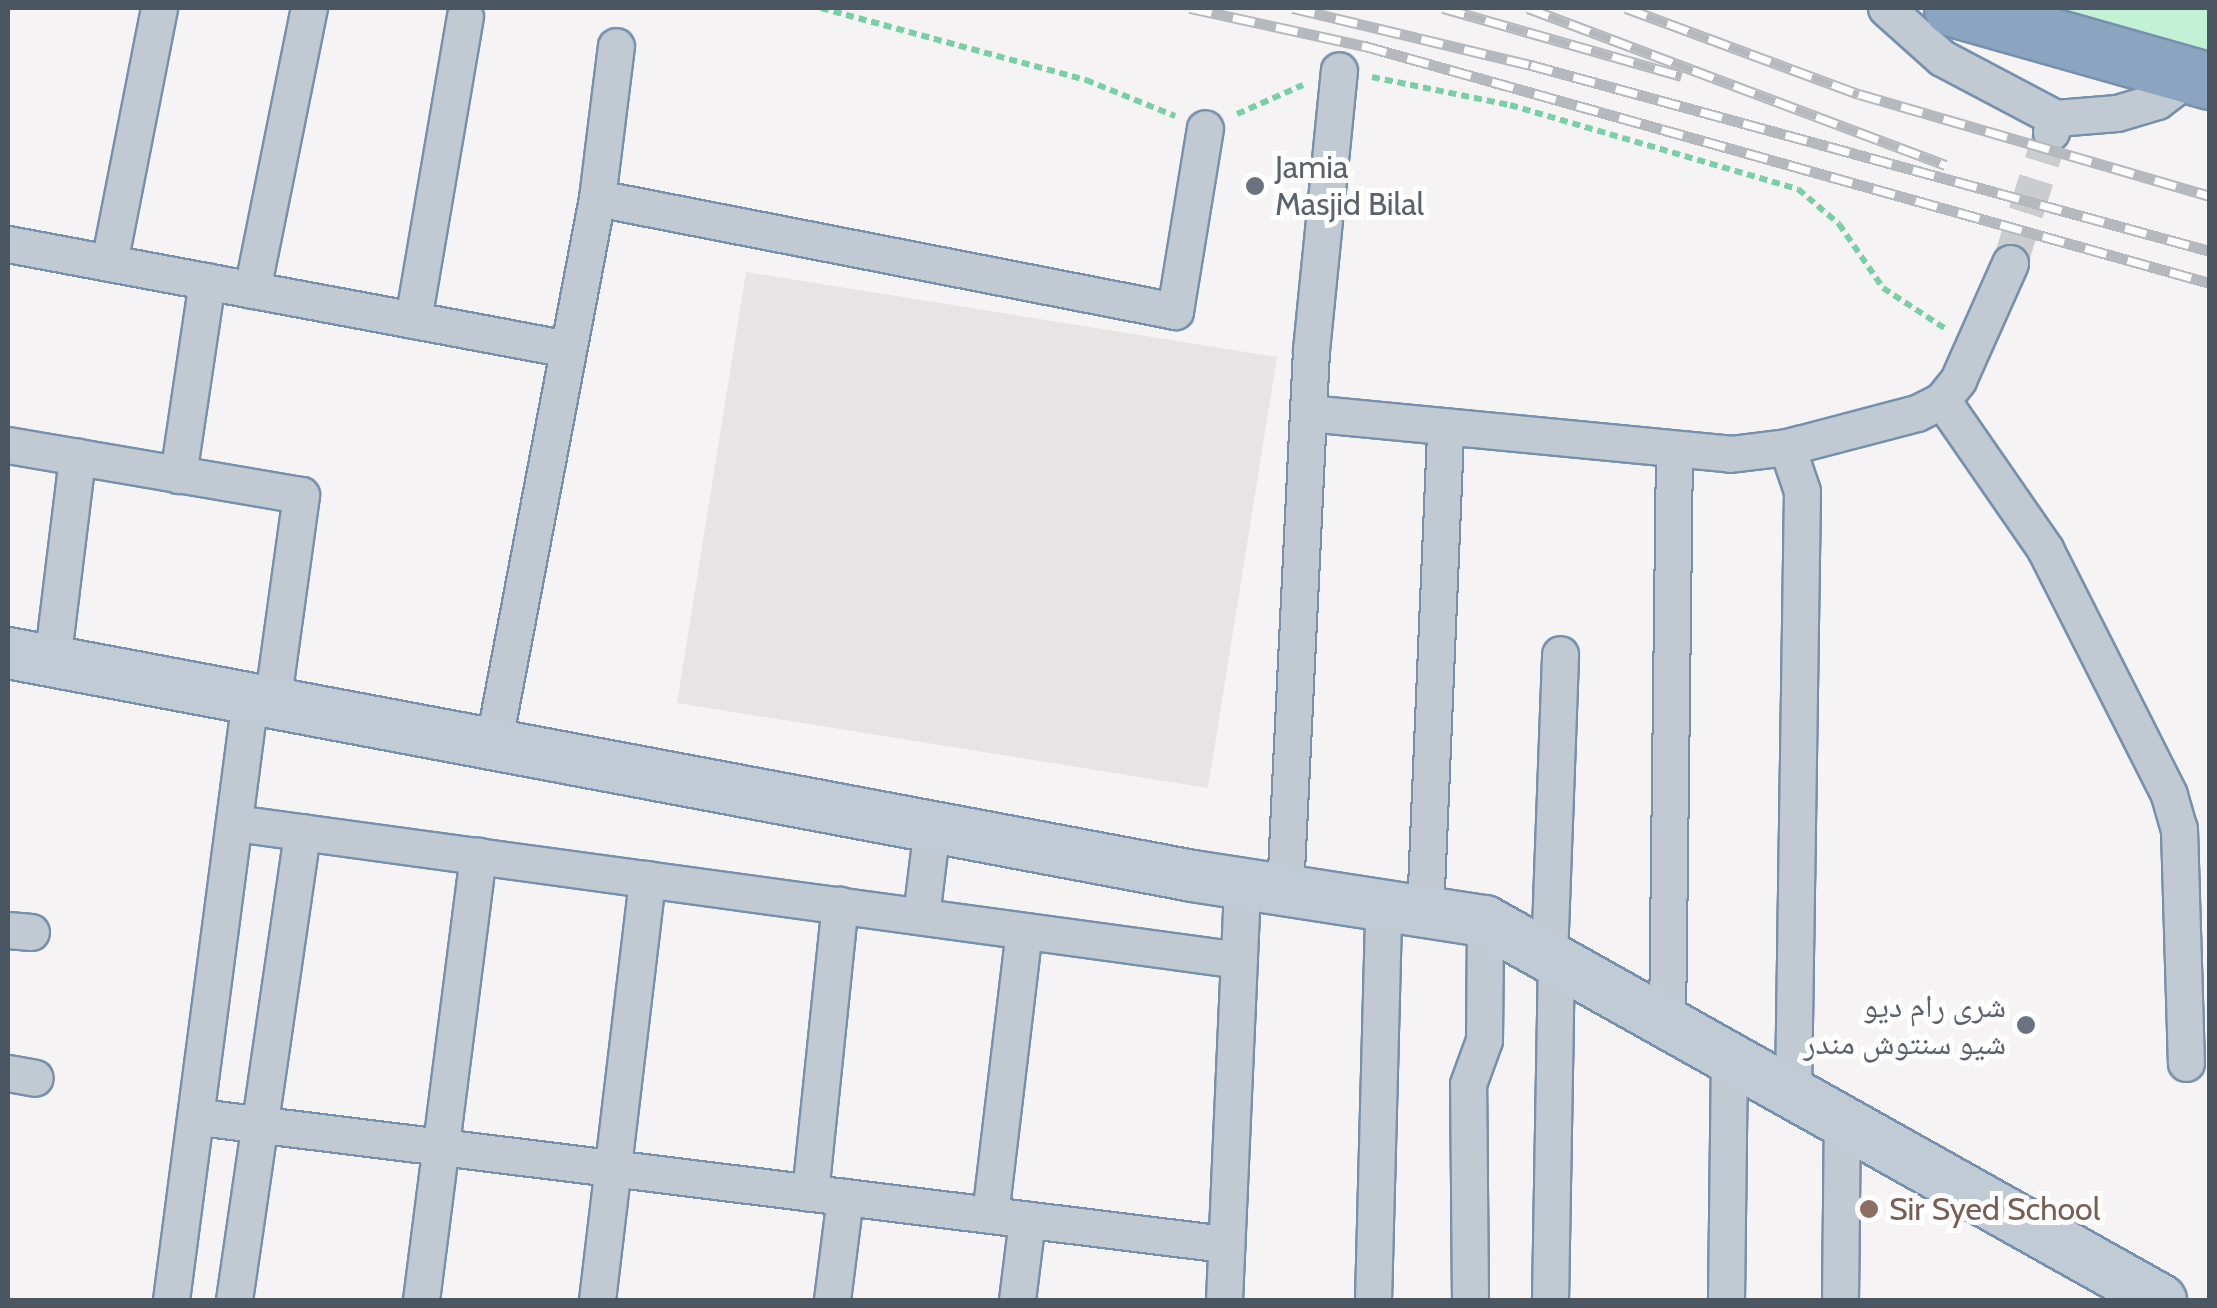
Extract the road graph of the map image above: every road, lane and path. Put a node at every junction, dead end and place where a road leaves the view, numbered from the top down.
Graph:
1 (159, 8) edge
2 (309, 8) edge
3 (821, 8) edge
4 (1886, 8) edge
5 (1952, 8) edge
6 (465, 16) dead end
7 (616, 46) dead end
8 (1339, 70) junction
9 (2200, 78) edge
10 (1205, 128) junction
11 (597, 198) junction
12 (8, 244) edge
13 (109, 263) junction
14 (2010, 263) tunnel mouth
15 (207, 282) junction
16 (252, 290) junction
17 (413, 320) junction
18 (1975, 340) junction
19 (568, 349) junction
20 (1942, 400) junction
21 (1308, 414) junction
22 (1445, 427) junction
23 (8, 446) edge
24 (1787, 447) junction
25 (1674, 450) junction
26 (77, 457) junction
27 (178, 475) junction
28 (1560, 654) dead end
29 (30, 657) edge
30 (261, 701) junction
31 (492, 744) junction
32 (235, 823) junction
33 (932, 827) junction
34 (302, 832) junction
35 (478, 856) junction
36 (647, 880) junction
37 (1264, 887) junction
38 (840, 905) junction
39 (1404, 909) junction
40 (921, 916) junction
41 (1485, 921) junction
42 (1024, 931) junction
43 (1553, 959) junction
44 (1238, 960) junction
45 (1667, 1022) junction
46 (1729, 1056) junction
47 (2186, 1063) dead end
48 (1793, 1094) junction
49 (199, 1116) junction
50 (1842, 1122) junction
51 (259, 1124) junction
52 (441, 1146) junction
53 (614, 1168) junction
54 (810, 1192) junction
55 (845, 1197) junction
56 (990, 1215) junction
57 (1027, 1220) junction
58 (1225, 1244) junction
59 (171, 1300) edge
60 (234, 1300) edge
61 (422, 1300) edge
62 (598, 1300) edge
63 (832, 1300) edge
64 (1017, 1300) edge
65 (1224, 1300) edge
66 (1373, 1300) edge
67 (1470, 1300) edge
68 (1550, 1300) edge
69 (1726, 1300) edge
70 (1840, 1300) edge
71 (2160, 1300) edge

1 - 13 street
2 - 16 street
3 - 10 path
4 - 9 street
5 - 9 highway
6 - 17 street
7 - 11 street
8 - 10 path
8 - 18 path
8 - 21 street
10 - 11 street
11 - 19 street
12 - 13 street
13 - 15 street
14 - 18 street
15 - 16 street
15 - 27 street
16 - 17 street
17 - 19 street
18 - 20 street
19 - 31 street
20 - 24 street
20 - 47 street
21 - 22 street
21 - 37 street
22 - 25 street
22 - 39 street
23 - 26 street
24 - 25 street
24 - 48 street
25 - 45 street
26 - 27 street
26 - 29 street
27 - 30 street
28 - 43 street
29 - 30 street
30 - 31 street
30 - 32 street
31 - 33 street
32 - 34 street
32 - 49 street
33 - 37 street
33 - 40 street
34 - 35 street
34 - 51 street
35 - 36 street
35 - 52 street
36 - 38 street
36 - 53 street
37 - 39 street
37 - 44 street
38 - 40 street
38 - 54 street
39 - 41 street
39 - 66 street
40 - 42 street
41 - 43 street
41 - 67 street
42 - 44 street
42 - 56 street
43 - 45 street
43 - 68 street
44 - 58 street
45 - 46 street
46 - 48 street
46 - 69 street
48 - 50 street
49 - 51 street
49 - 59 street
50 - 70 street
50 - 71 street
51 - 52 street
51 - 60 street
52 - 53 street
52 - 61 street
53 - 54 street
53 - 62 street
54 - 55 street
55 - 56 street
55 - 63 street
56 - 57 street
57 - 58 street
57 - 64 street
58 - 65 street

